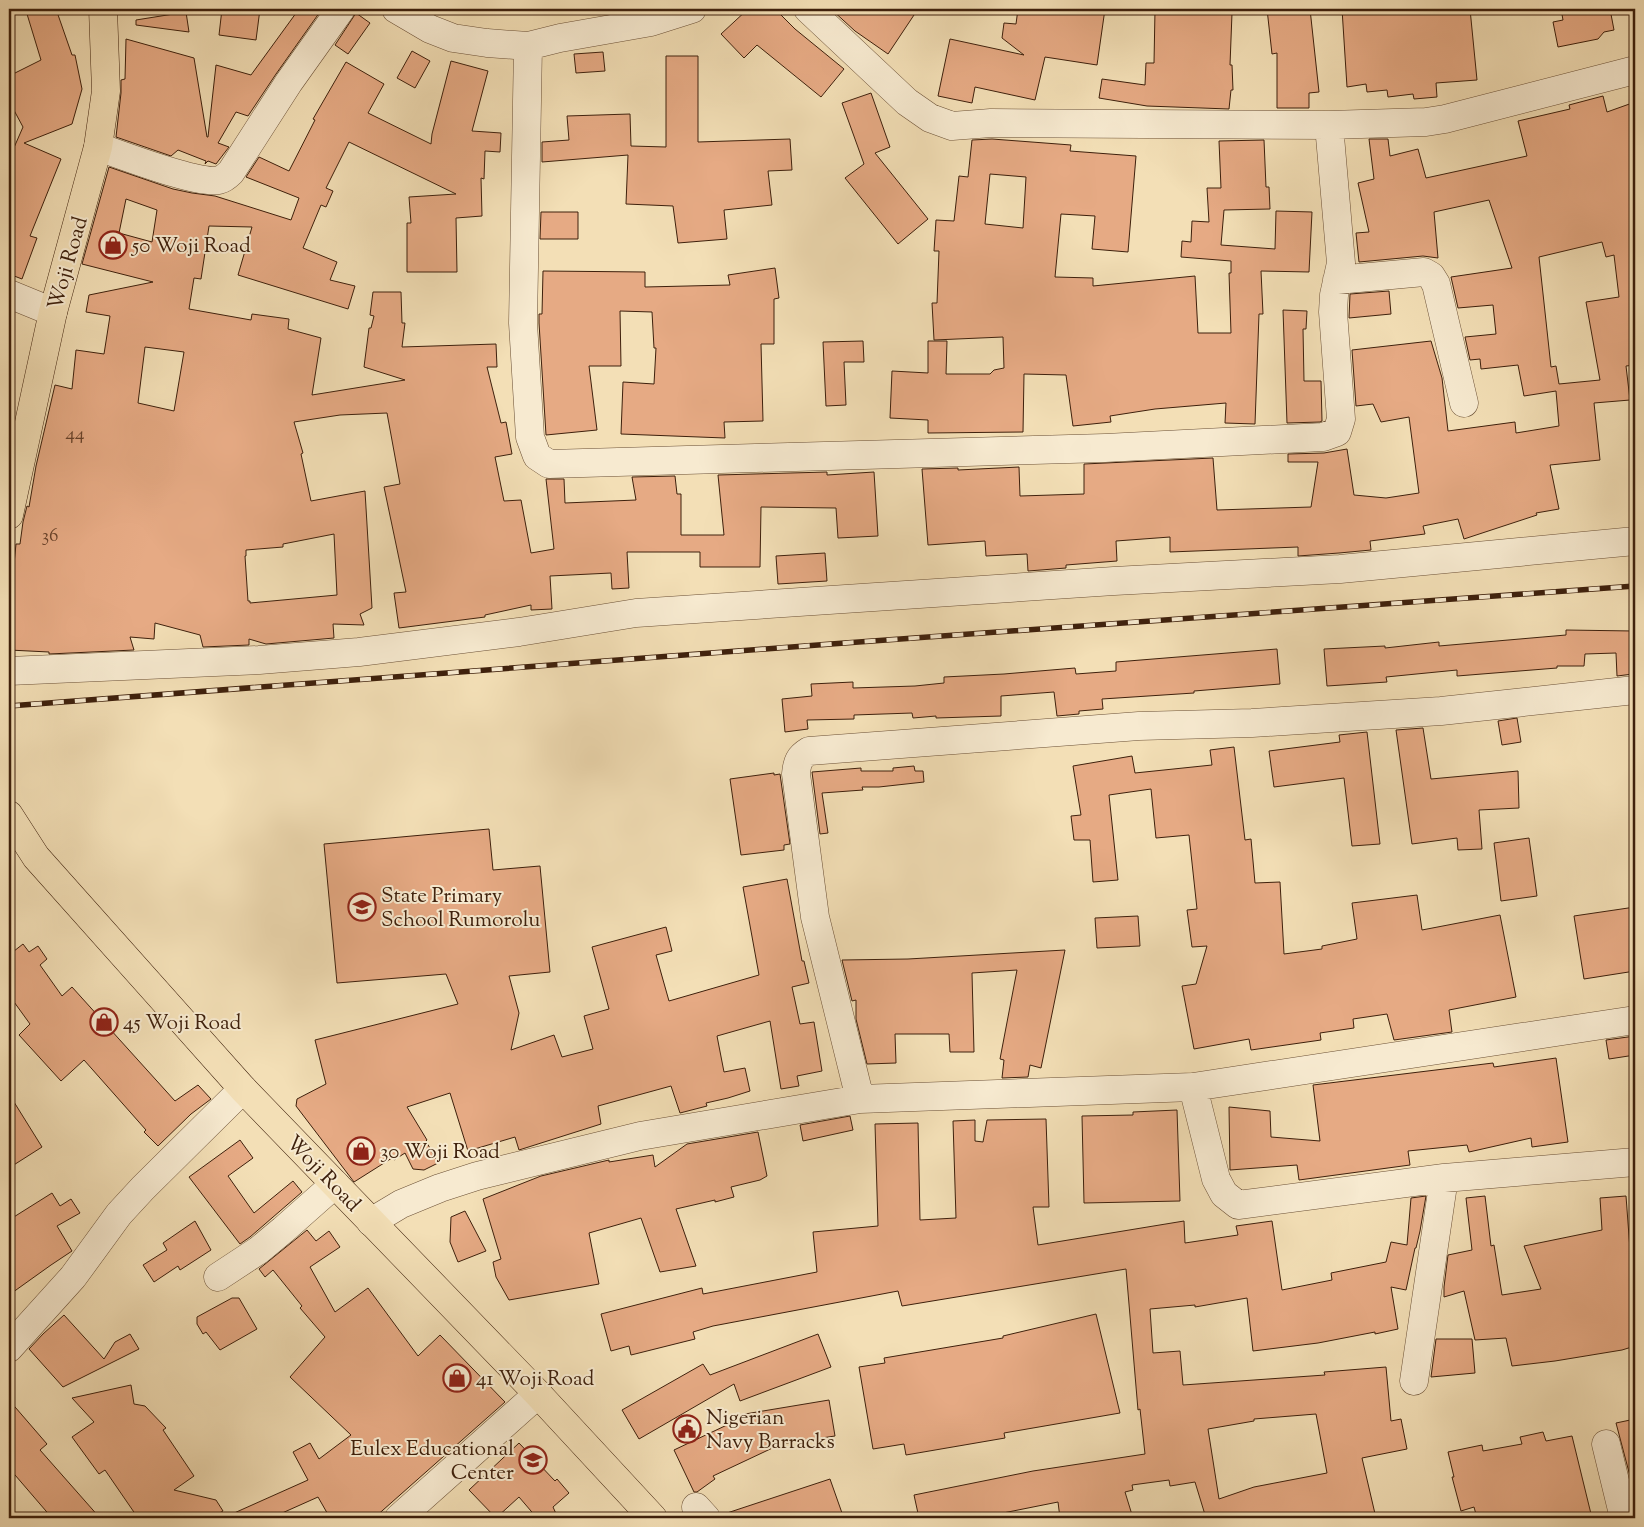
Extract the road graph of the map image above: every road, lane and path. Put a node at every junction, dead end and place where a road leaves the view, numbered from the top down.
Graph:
1 (103, 9) edge
2 (341, 9) edge
3 (396, 9) edge
4 (692, 9) edge
5 (808, 9) edge
6 (528, 46) junction
7 (1635, 70) edge
8 (1329, 125) junction
9 (98, 147) junction
10 (1337, 280) junction
11 (9, 294) edge
12 (53, 312) junction
13 (1464, 403) dead end
14 (9, 515) edge
15 (1635, 541) edge
16 (9, 671) edge
17 (1635, 690) edge
18 (9, 816) edge
19 (1635, 1020) edge
20 (1193, 1087) junction
21 (243, 1089) junction
22 (860, 1099) junction
23 (1635, 1162) edge
24 (1444, 1178) junction
25 (335, 1184) junction
26 (371, 1222) junction
27 (218, 1277) dead end
28 (9, 1348) edge
29 (1414, 1381) dead end
30 (538, 1394) junction
31 (1606, 1444) dead end
32 (399, 1518) edge
33 (653, 1518) edge
34 (1624, 1518) edge

1 - 9 main road, Woji Road
2 - 9 street
3 - 6 street
4 - 6 street
5 - 8 street
6 - 10 street
7 - 8 street
8 - 10 street
9 - 12 main road, Woji Road
10 - 13 street
11 - 12 street
12 - 14 main road, Woji Road
15 - 16 street
17 - 22 street
18 - 21 main road, Woji Road
19 - 20 street
20 - 22 street
20 - 24 street
21 - 25 main road, Woji Road
21 - 28 street
22 - 26 street
23 - 24 street
24 - 29 street
25 - 26 main road, Woji Road
25 - 27 street
26 - 30 main road, Woji Road
30 - 32 street
30 - 33 main road, Woji Road
31 - 34 street

